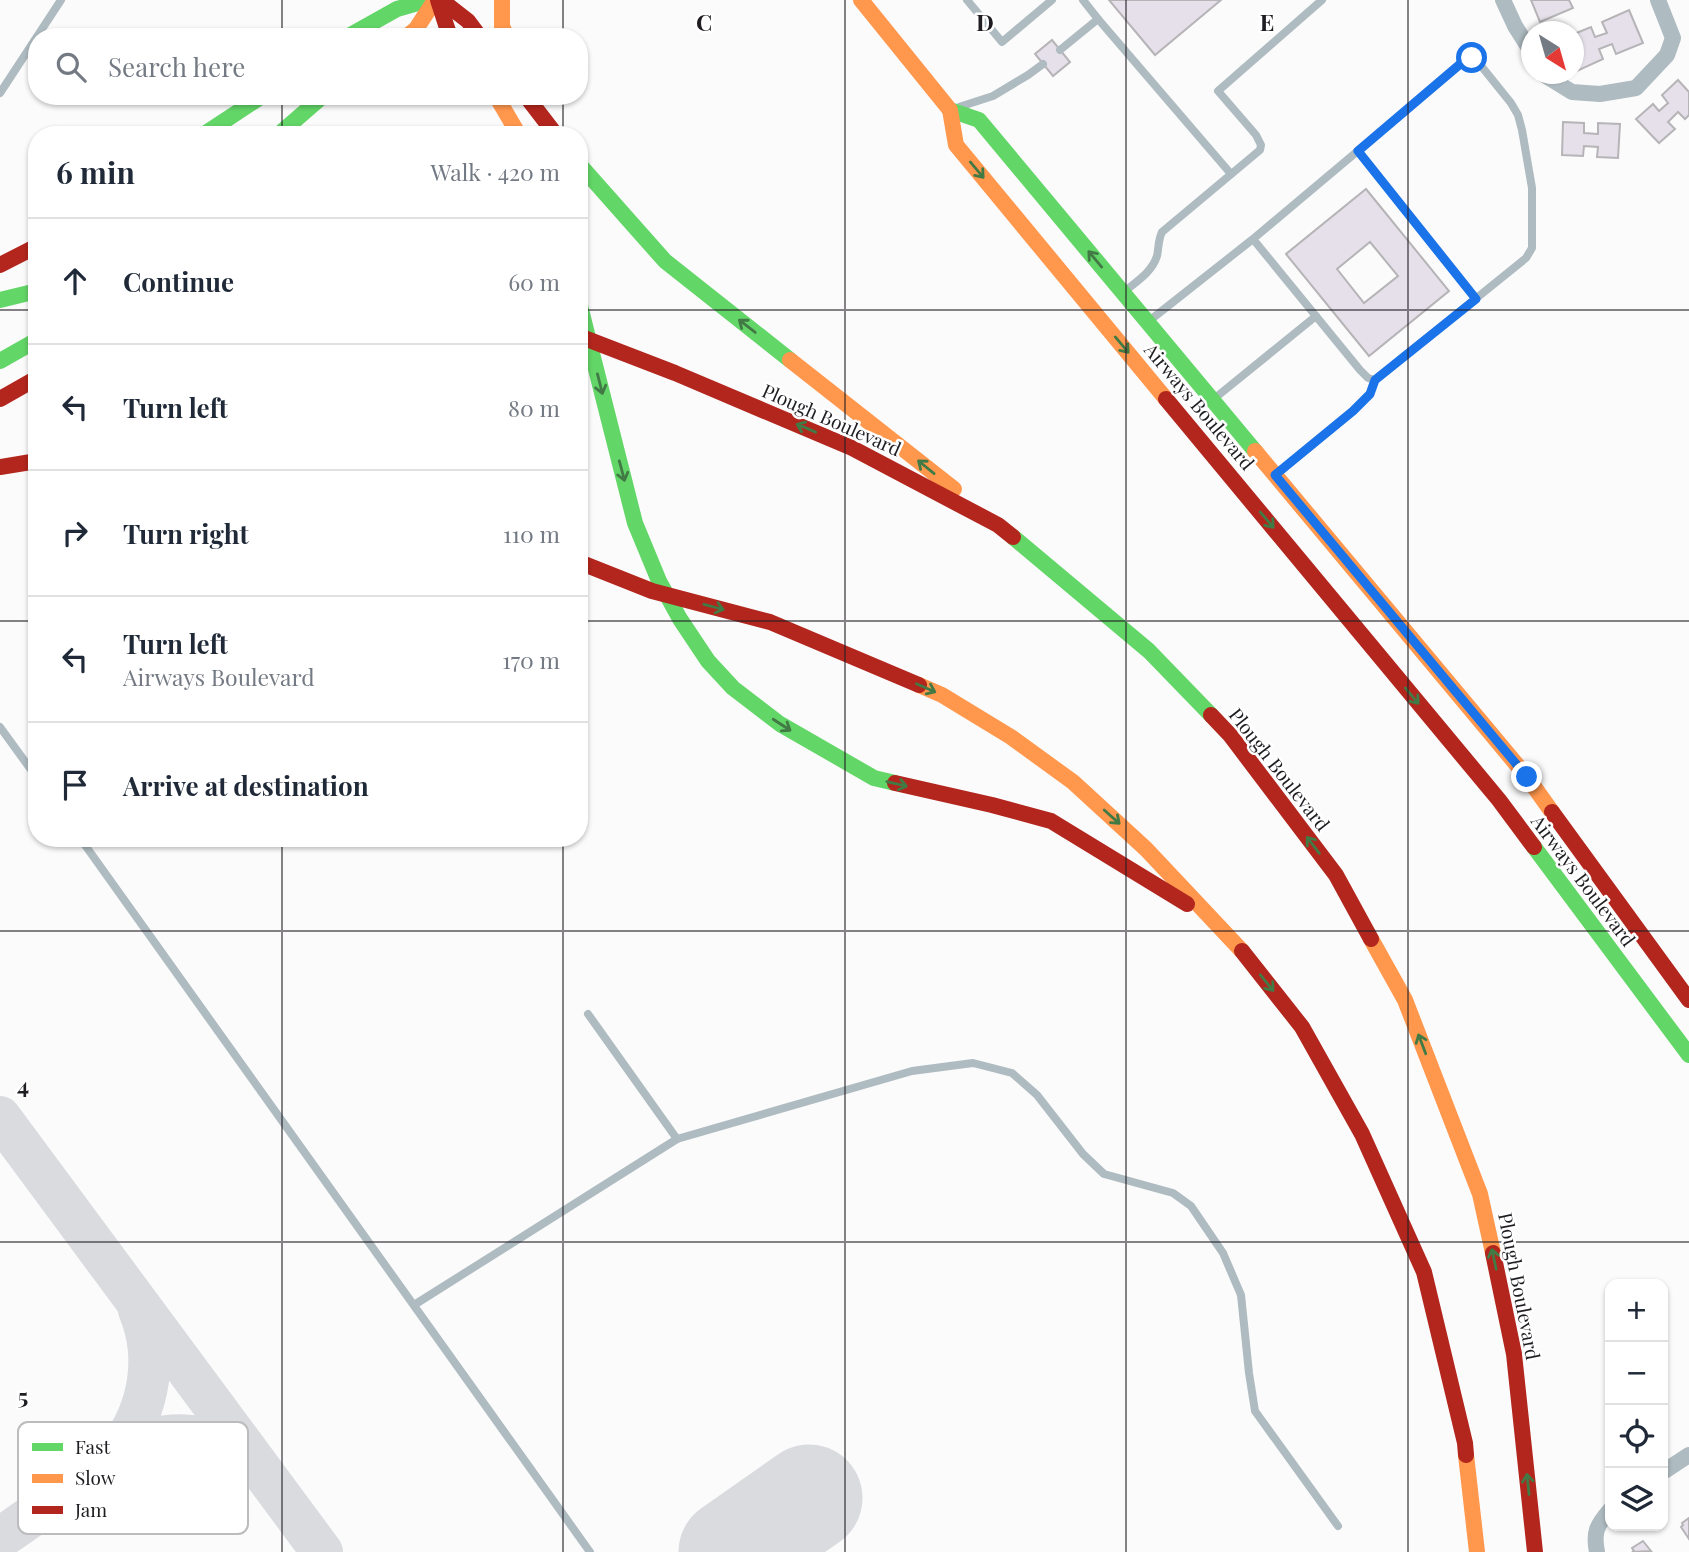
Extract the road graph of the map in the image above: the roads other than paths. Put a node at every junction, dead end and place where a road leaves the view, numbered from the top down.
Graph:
1 (61, 0) edge
2 (372, 0) edge
3 (428, 0) edge
4 (438, 0) edge
5 (502, 0) edge
6 (860, 0) edge
7 (967, 0) edge
8 (1052, 0) edge
9 (1083, 0) edge
10 (1322, 0) edge
11 (1503, 0) edge
12 (1658, 0) edge
13 (1098, 19) junction
14 (43, 28) edge
15 (355, 28) edge
16 (363, 28) edge
17 (417, 28) edge
18 (448, 28) edge
19 (473, 28) edge
20 (503, 28) edge
21 (1521, 36) edge
22 (28, 50) edge
23 (1060, 50) dead end
24 (1043, 64) dead end
25 (1559, 84) edge
26 (0, 93) edge
27 (248, 105) edge
28 (263, 105) edge
29 (313, 105) edge
30 (501, 105) edge
31 (533, 105) edge
32 (541, 105) edge
33 (950, 110) junction
34 (217, 126) edge
35 (240, 126) edge
36 (288, 126) edge
37 (514, 126) edge
38 (551, 126) edge
39 (553, 126) edge
40 (1358, 151) junction
41 (588, 174) edge
42 (1231, 174) junction
43 (1253, 239) junction
44 (28, 251) edge
45 (0, 265) edge
46 (1123, 292) junction
47 (28, 293) edge
48 (5, 298) edge
49 (1476, 299) junction
50 (1316, 316) junction
51 (1147, 322) junction
52 (588, 338) edge
53 (588, 339) edge
54 (28, 345) edge
55 (0, 361) edge
56 (1375, 380) junction
57 (28, 383) edge
58 (0, 399) edge
59 (1212, 400) junction
60 (28, 452) edge
61 (0, 453) edge
62 (28, 462) edge
63 (0, 467) edge
64 (1275, 475) junction
65 (998, 525) junction
66 (588, 566) edge
67 (0, 726) edge
68 (28, 765) edge
69 (86, 847) edge
70 (1217, 923) junction
71 (1689, 1000) edge
72 (588, 1014) dead end
73 (1689, 1055) edge
74 (677, 1139) junction
75 (414, 1305) junction
76 (1689, 1455) edge
77 (1668, 1469) edge
78 (1605, 1516) edge
79 (1338, 1526) dead end
80 (590, 1552) edge
81 (1477, 1552) edge
82 (1535, 1552) edge
83 (1597, 1552) edge

1 - 14 lane
2 - 15 main road
3 - 16 main road
4 - 17 main road
4 - 18 main road
4 - 19 main road
5 - 20 main road
6 - 33 main road, Airways Boulevard
7 - 8 lane
9 - 13 lane
10 - 42 lane
11 - 21 street
12 - 25 street
13 - 23 lane
13 - 42 lane
22 - 26 lane
24 - 33 lane
27 - 34 main road
28 - 35 main road
29 - 36 main road
30 - 37 main road
31 - 38 main road
32 - 39 main road
46 -> 33 main road, Airways Boulevard
33 -> 73 main road, Airways Boulevard
40 - 43 lane
40 - 49 lane
40 - 49 lane
65 -> 41 main road
42 - 46 lane
43 - 50 lane
43 - 51 lane
44 - 45 main road
46 - 51 main road, Airways Boulevard
47 - 48 main road
49 - 56 lane
50 - 56 lane
50 - 59 lane
51 - 59 main road, Airways Boulevard
52 -> 70 main road
65 -> 53 main road, Plough Boulevard
54 - 55 main road
56 - 64 lane
57 - 58 main road
59 - 64 main road, Airways Boulevard
60 - 61 main road
62 - 63 main road
64 - 71 main road, Airways Boulevard
82 -> 65 main road, Plough Boulevard
66 -> 70 main road
67 - 68 lane
69 - 75 lane
70 -> 81 main road
72 - 74 lane
74 - 75 lane
74 - 79 lane
75 - 80 lane
76 - 77 street
78 - 83 street

